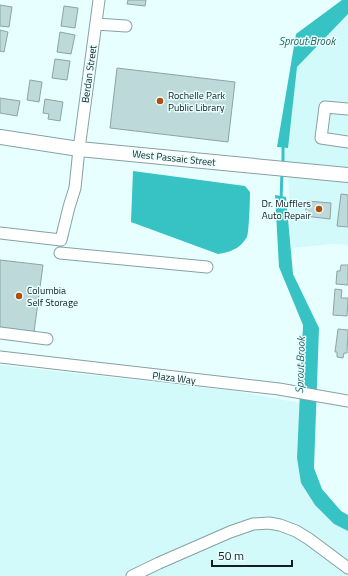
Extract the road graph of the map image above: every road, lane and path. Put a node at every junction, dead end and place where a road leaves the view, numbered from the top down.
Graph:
1 (99, 0) edge
2 (96, 24) junction
3 (126, 26) dead end
4 (348, 109) edge
5 (0, 137) edge
6 (348, 142) edge
7 (79, 149) junction
8 (348, 175) edge
9 (0, 232) edge
10 (60, 253) dead end
11 (207, 266) dead end
12 (0, 333) edge
13 (47, 339) dead end
14 (3, 360) edge
15 (344, 400) edge
16 (348, 568) edge
17 (133, 576) edge

1 - 2 street, Berdan Street
2 - 3 street
2 - 7 street, Berdan Street
4 - 6 street
5 - 7 main road, West Passaic Street
7 - 8 main road, West Passaic Street
7 - 9 street, Berdan Street
10 - 11 street
12 - 13 street
14 - 15 street, Plaza Way
16 - 17 street

